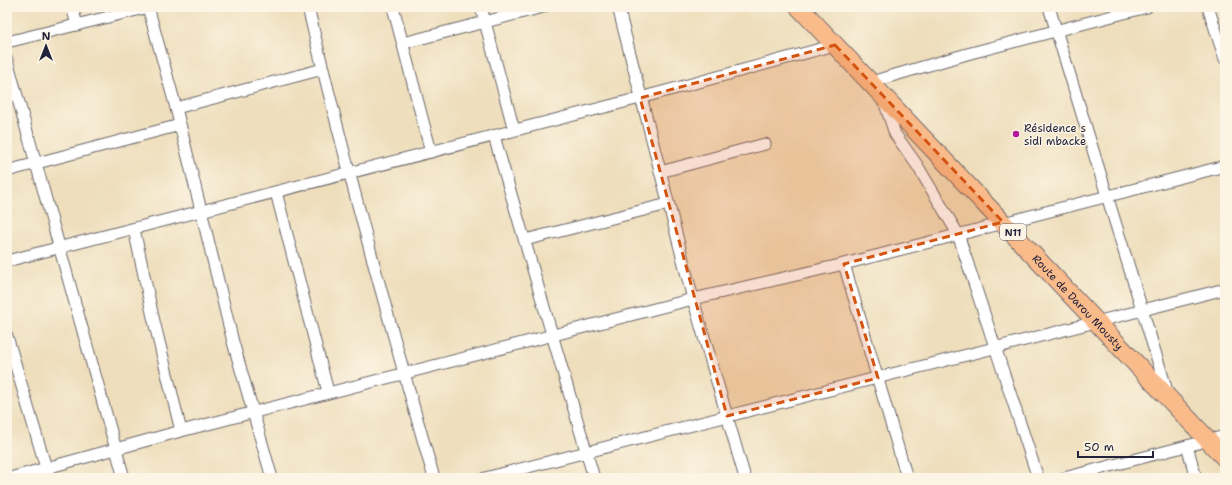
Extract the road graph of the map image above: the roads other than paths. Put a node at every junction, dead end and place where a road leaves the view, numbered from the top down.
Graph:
1 (72, 7) edge
2 (148, 7) edge
3 (308, 7) edge
4 (393, 7) edge
5 (481, 7) edge
6 (543, 7) edge
7 (618, 7) edge
8 (799, 7) edge
9 (1049, 7) edge
10 (1147, 7) edge
11 (1208, 7) edge
12 (1133, 9) edge
13 (485, 22) junction
14 (77, 24) junction
15 (1056, 30) junction
16 (7, 42) edge
17 (402, 43) junction
18 (836, 45) junction
19 (1225, 59) edge
20 (7, 60) edge
21 (323, 69) junction
22 (876, 87) junction
23 (12, 97) edge
24 (640, 98) junction
25 (176, 108) junction
26 (180, 125) junction
27 (514, 130) junction
28 (494, 136) junction
29 (765, 144) dead end
30 (431, 152) junction
31 (36, 164) junction
32 (1225, 166) edge
33 (7, 171) edge
34 (660, 172) junction
35 (349, 173) junction
36 (276, 192) junction
37 (1108, 197) junction
38 (668, 204) junction
39 (202, 212) junction
40 (1003, 222) junction
41 (134, 229) junction
42 (958, 234) junction
43 (524, 240) junction
44 (58, 246) junction
45 (7, 261) edge
46 (844, 264) junction
47 (1225, 289) edge
48 (693, 298) junction
49 (1142, 310) junction
50 (1096, 322) junction
51 (7, 336) edge
52 (552, 336) junction
53 (995, 347) junction
54 (404, 373) junction
55 (878, 378) junction
56 (328, 392) junction
57 (1170, 398) junction
58 (253, 413) junction
59 (727, 416) junction
60 (181, 430) junction
61 (1217, 438) edge
62 (1187, 446) junction
63 (116, 449) junction
64 (586, 452) junction
65 (1225, 458) edge
66 (47, 473) edge
67 (10, 478) edge
68 (124, 478) edge
69 (272, 478) edge
70 (434, 478) edge
71 (485, 478) edge
72 (594, 478) edge
73 (744, 478) edge
74 (907, 478) edge
75 (1038, 478) edge
76 (1064, 478) edge
77 (1196, 478) edge

1 - 14 street
2 - 14 street
2 - 25 street
3 - 21 street
4 - 17 street
5 - 13 street
6 - 13 street
7 - 24 street
8 - 18 main road, Route de Darou Mousty / N11
9 - 15 street
10 - 12 street
11 - 19 street
12 - 15 street
13 - 17 street
13 - 27 street
14 - 16 street
15 - 22 street
15 - 37 street
17 - 30 street
18 - 22 main road, Route de Darou Mousty / N11
18 - 24 street
20 - 23 street
21 - 25 street
21 - 35 street
22 - 40 main road, Route de Darou Mousty / N11
22 - 42 street
23 - 31 street
24 - 27 street
24 - 34 street
25 - 26 street
26 - 31 street
26 - 39 street
27 - 28 street
28 - 30 street
28 - 43 street
29 - 34 street
30 - 35 street
31 - 33 street
31 - 44 street
32 - 37 street
34 - 38 street
35 - 36 street
35 - 54 street
36 - 39 street
36 - 56 street
37 - 40 street
37 - 49 street
38 - 43 street
38 - 48 street
39 - 41 street
39 - 58 street
40 - 42 street
40 - 50 main road, Route de Darou Mousty / N11
41 - 44 street
41 - 60 street
42 - 46 street
42 - 53 street
43 - 52 street
44 - 45 street
44 - 63 street
46 - 48 street
46 - 55 street
47 - 49 street
48 - 52 street
48 - 59 street
49 - 50 street
49 - 57 street
50 - 53 street
50 - 57 main road, Route de Darou Mousty / N11
51 - 66 street
52 - 54 street
52 - 64 street
53 - 55 street
53 - 75 street
54 - 56 street
54 - 70 street
55 - 59 street
55 - 74 street
56 - 58 street
57 - 61 main road, Route de Darou Mousty / N11
58 - 60 street
58 - 69 street
59 - 64 street
59 - 73 street
60 - 63 street
61 - 62 street
61 - 65 main road, Route de Darou Mousty / N11
62 - 76 street
62 - 77 street
63 - 66 street
63 - 68 street
64 - 71 street
64 - 72 street
66 - 67 street

